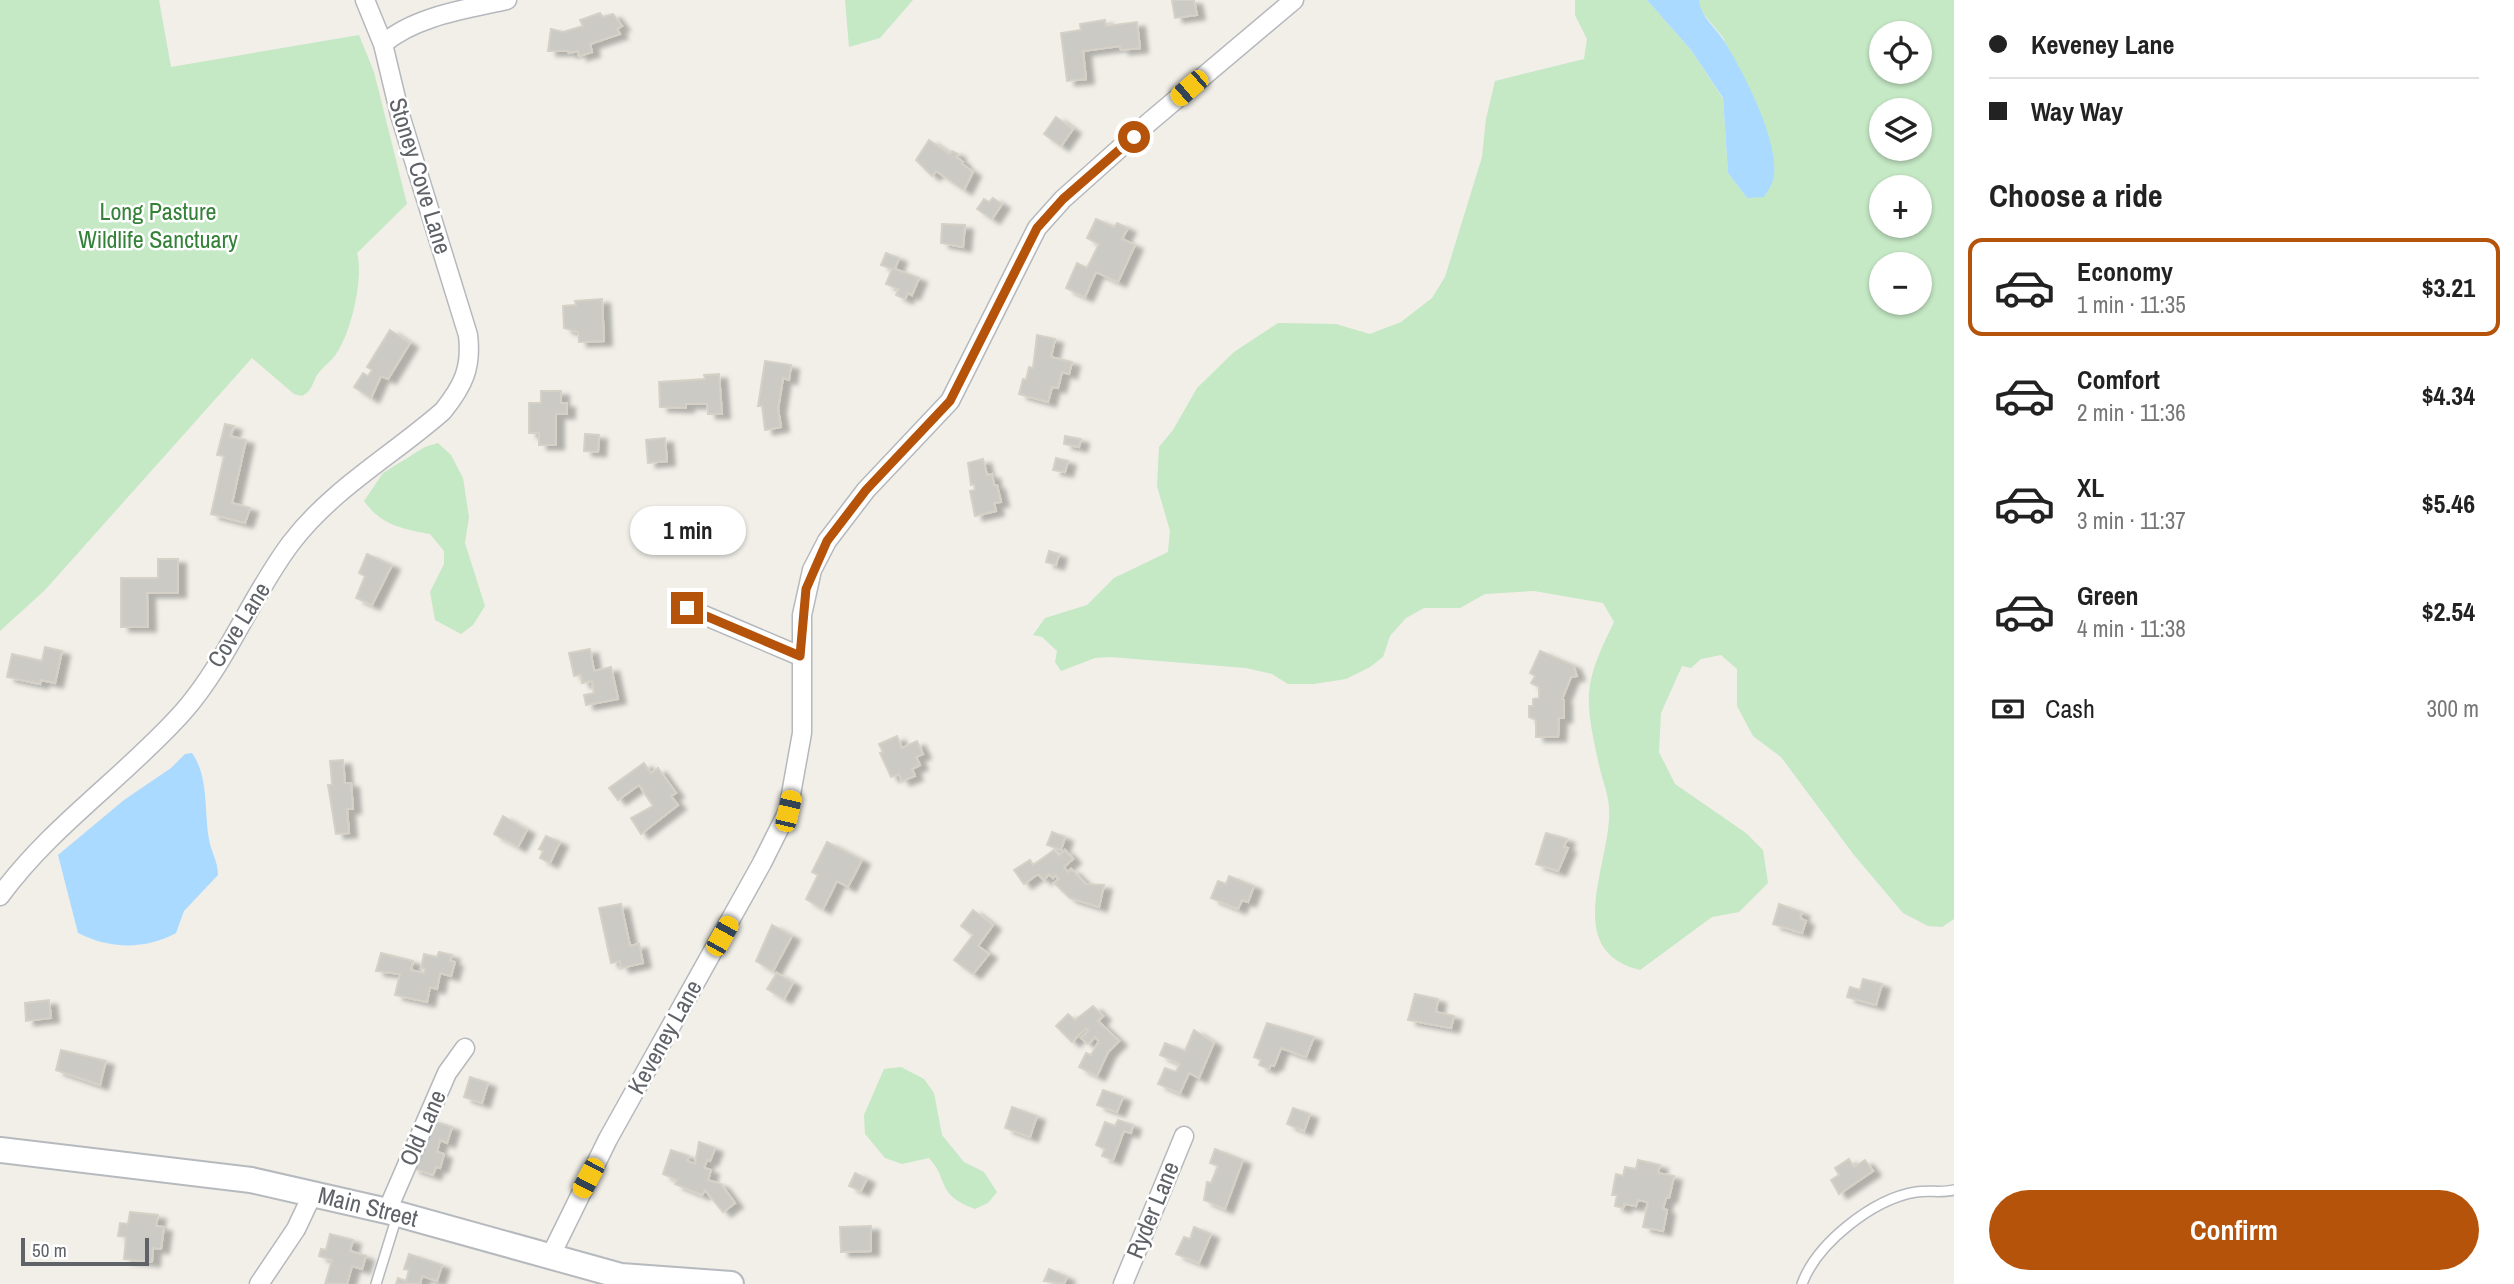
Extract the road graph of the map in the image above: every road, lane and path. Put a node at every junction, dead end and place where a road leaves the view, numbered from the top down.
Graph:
1 (365, 0) edge
2 (507, 0) edge
3 (1294, 0) edge
4 (383, 44) junction
5 (471, 354) joint
6 (687, 608) dead end
7 (800, 656) junction
8 (0, 895) edge
9 (465, 1048) dead end
10 (1184, 1136) dead end
11 (0, 1150) edge
12 (1954, 1190) edge
13 (313, 1193) junction
14 (392, 1213) junction
15 (550, 1257) junction
16 (259, 1284) edge
17 (376, 1284) edge
18 (731, 1284) edge
19 (1123, 1284) edge
20 (1802, 1284) edge

1 - 4 street, Stoney Cove Lane
2 - 4 street
3 - 7 street, Keveney Lane
4 - 5 street, Stoney Cove Lane
5 - 8 street, Cove Lane
6 - 7 street
7 - 15 street, Keveney Lane
9 - 14 street, Old Lane
10 - 19 street, Ryder Lane
11 - 13 main road, Main Street
12 - 20 lane
13 - 14 main road, Main Street
13 - 16 street
14 - 15 main road, Main Street
14 - 17 lane
15 - 18 main road, Main Street

